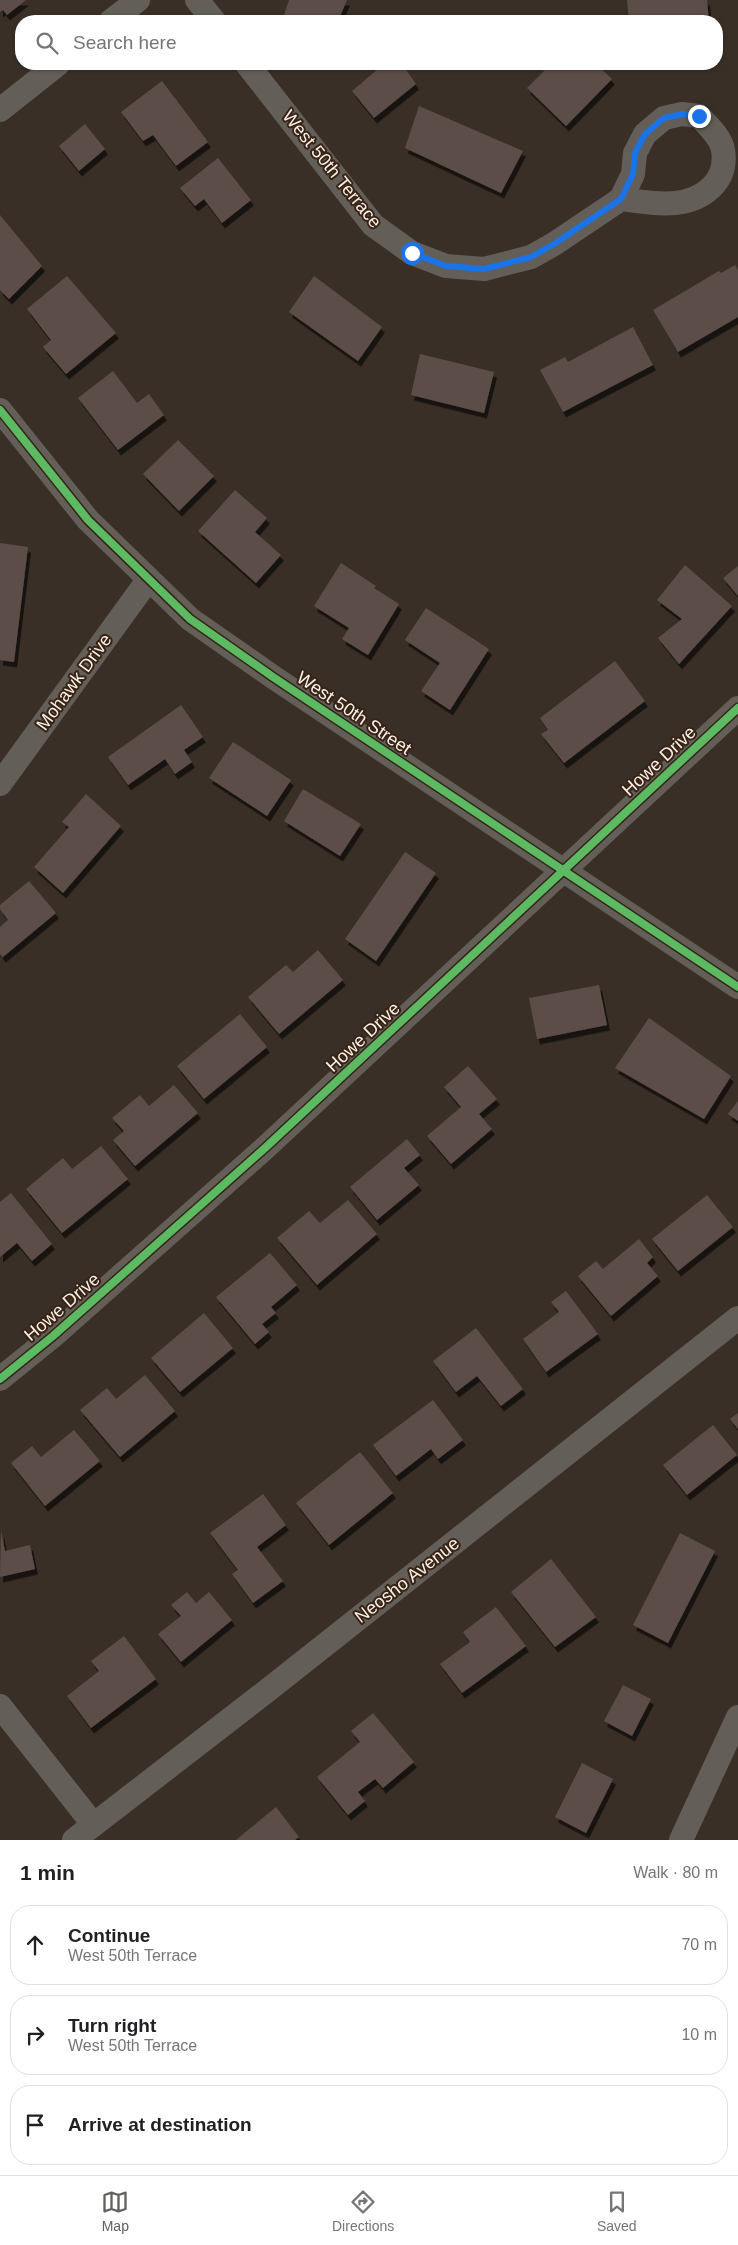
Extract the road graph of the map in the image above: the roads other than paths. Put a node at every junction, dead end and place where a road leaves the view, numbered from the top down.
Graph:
1 (138, 0) edge
2 (197, 0) edge
3 (119, 15) edge
4 (209, 15) edge
5 (50, 70) edge
6 (252, 70) edge
7 (0, 110) edge
8 (621, 199) junction
9 (0, 410) edge
10 (148, 580) junction
11 (738, 708) edge
12 (0, 784) edge
13 (563, 871) junction
14 (738, 987) edge
15 (738, 1318) edge
16 (0, 1379) edge
17 (0, 1706) edge
18 (738, 1717) edge
19 (93, 1824) junction
20 (74, 1840) edge
21 (681, 1840) edge

1 - 3 street
2 - 4 street
5 - 7 street
6 - 8 street, West 50th Terrace
8 - 8 street
9 - 10 street, West 50th Street
10 - 12 street, Mohawk Drive
10 - 13 street, West 50th Street
11 - 13 street, Howe Drive
13 - 14 street, West 50th Street
13 - 16 street, Howe Drive
15 - 19 street, Neosho Avenue
17 - 19 street
18 - 21 street
19 - 20 street, Neosho Avenue

